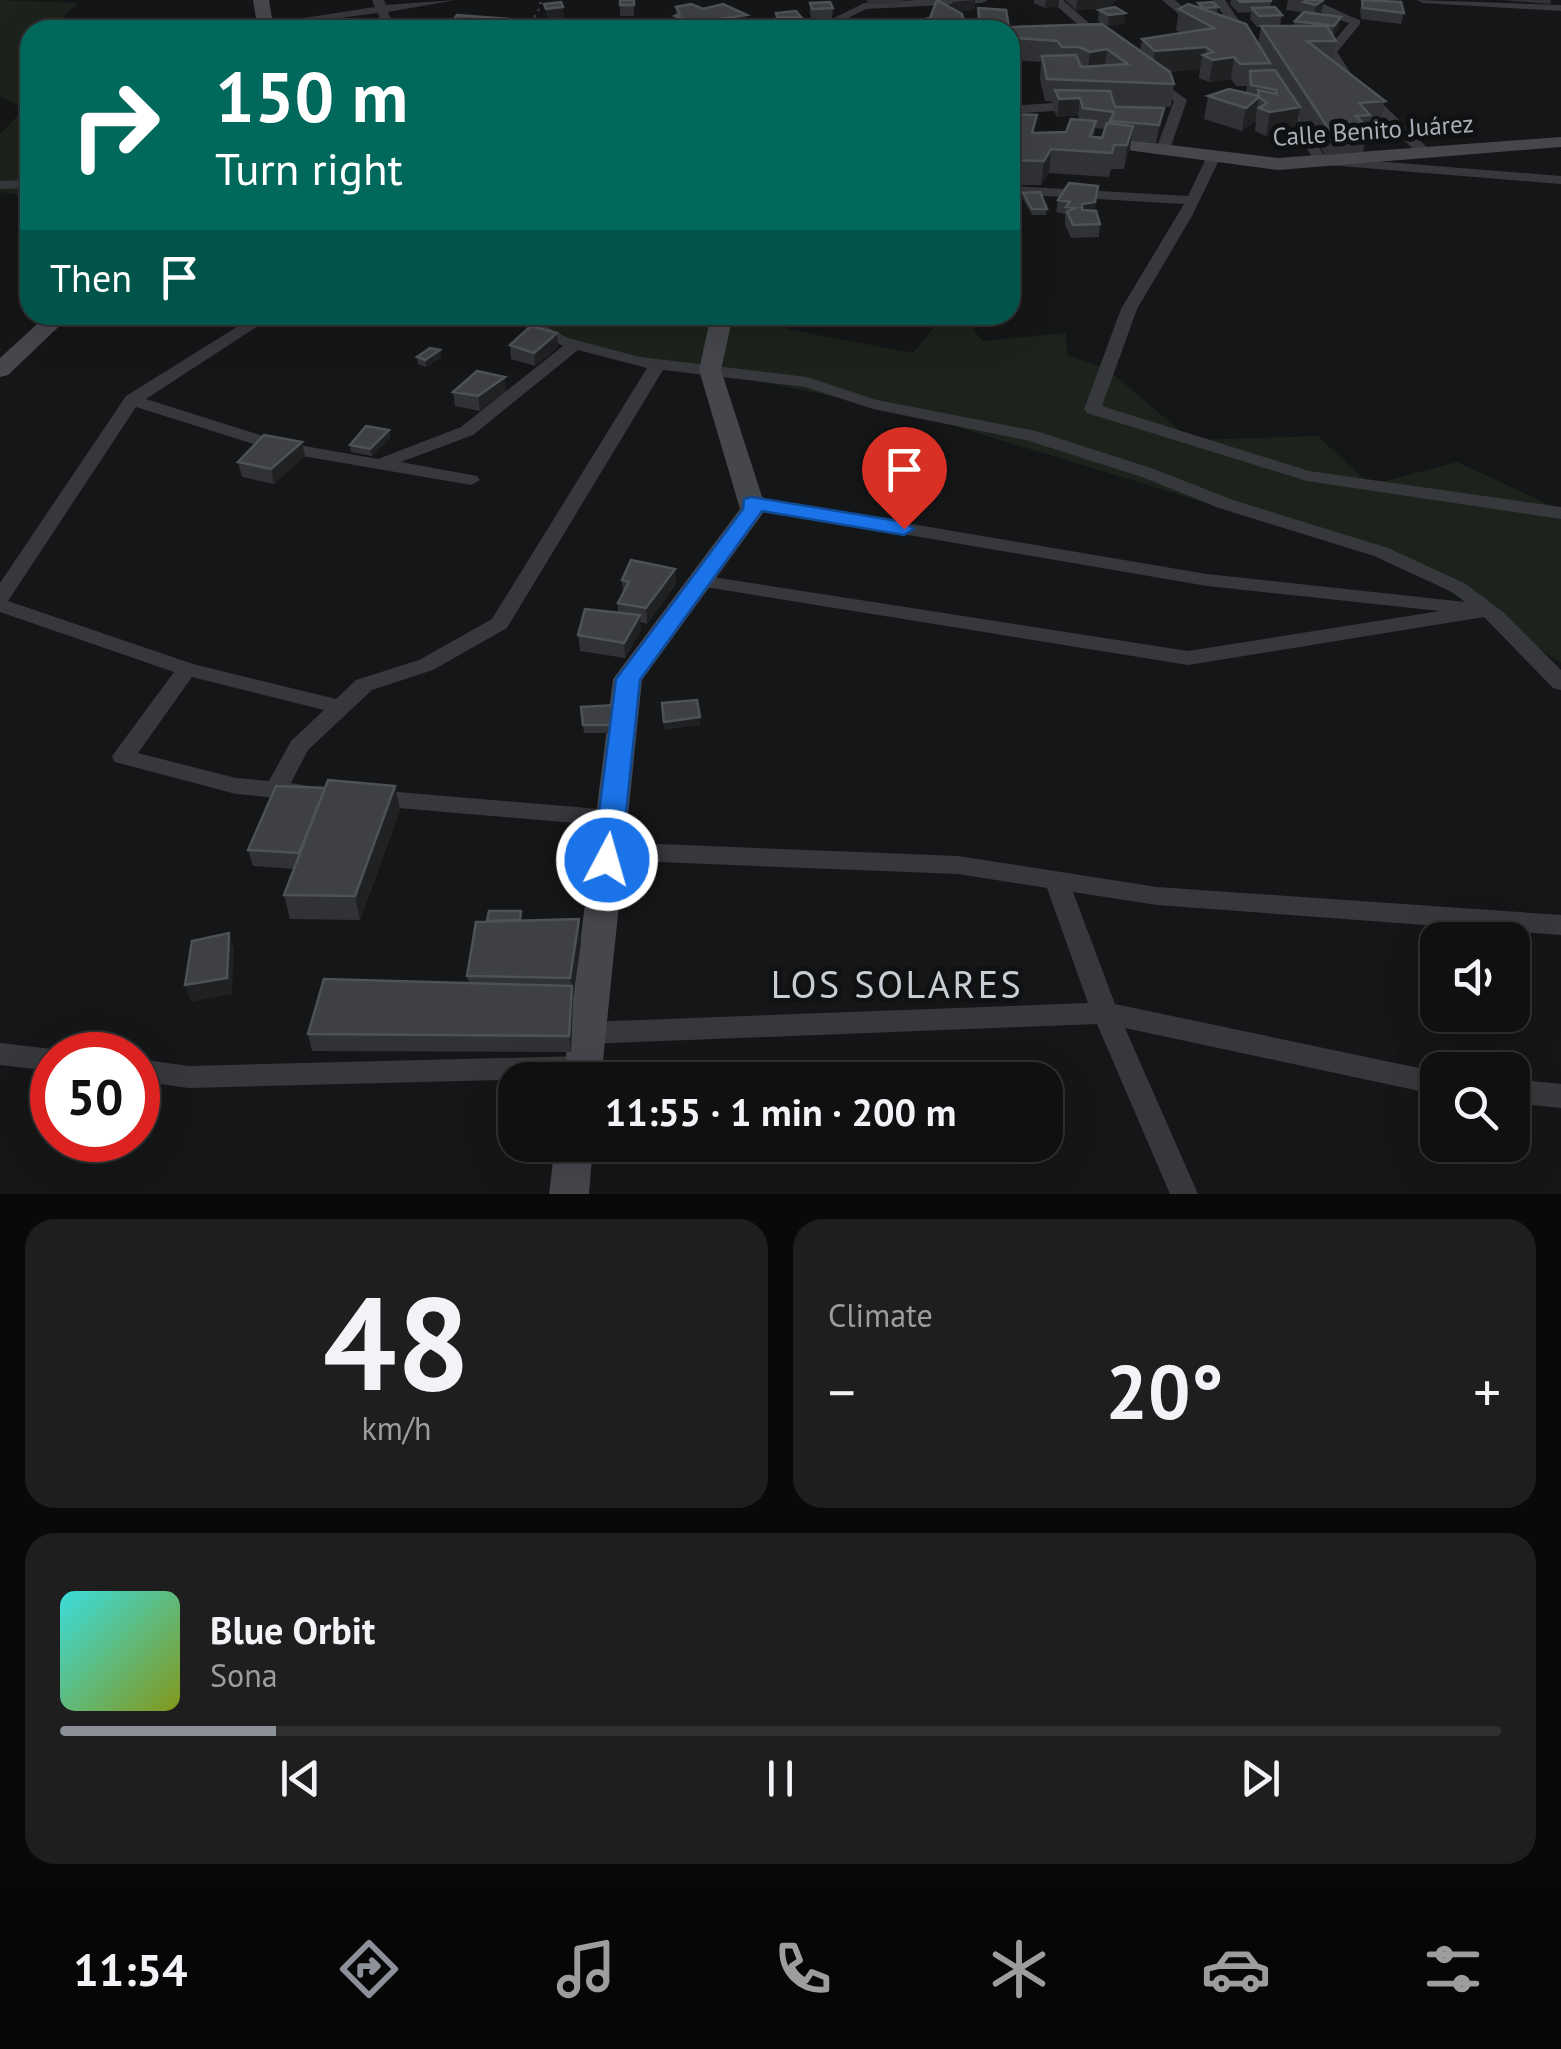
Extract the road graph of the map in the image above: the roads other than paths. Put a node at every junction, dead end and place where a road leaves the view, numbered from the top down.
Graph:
1 (450, 0) edge
2 (982, 0) edge
3 (1056, 0) edge
4 (1168, 0) edge
5 (1219, 0) edge
6 (1310, 0) edge
7 (1422, 0) edge
8 (381, 4) edge
9 (860, 4) edge
10 (944, 5) junction
11 (1561, 8) edge
12 (954, 18) edge
13 (304, 20) edge
14 (839, 20) edge
15 (1203, 26) edge
16 (1219, 32) edge
17 (1112, 50) edge
18 (1140, 70) edge
19 (1273, 82) edge
20 (1020, 109) edge
21 (1177, 110) junction
22 (1073, 139) edge
23 (1561, 142) edge
24 (1163, 150) junction
25 (1425, 153) junction
26 (1214, 156) junction
27 (1321, 162) junction
28 (1561, 180) edge
29 (1020, 191) edge
30 (1192, 200) junction
31 (49, 325) edge
32 (251, 325) edge
33 (533, 325) edge
34 (720, 325) edge
35 (574, 344) junction
36 (658, 364) junction
37 (0, 370) edge
38 (710, 370) junction
39 (132, 400) junction
40 (381, 464) junction
41 (471, 480) dead end
42 (752, 503) junction
43 (1561, 512) edge
44 (700, 581) junction
45 (0, 601) edge
46 (1486, 610) junction
47 (187, 669) junction
48 (1561, 683) edge
49 (340, 707) junction
50 (276, 790) junction
51 (316, 793) edge
52 (355, 796) edge
53 (612, 818) junction
54 (608, 850) junction
55 (1056, 880) junction
56 (1561, 925) edge
57 (1106, 1014) junction
58 (587, 1033) junction
59 (3, 1060) edge
60 (30, 1060) edge
61 (584, 1062) edge
62 (160, 1073) edge
63 (498, 1074) edge
64 (1420, 1080) edge
65 (1530, 1093) edge
66 (1561, 1096) edge
67 (572, 1162) edge
68 (568, 1194) edge
69 (1184, 1194) edge

1 - 8 street
2 - 10 street
3 - 17 street
4 - 15 street
5 - 16 street
6 - 25 street
7 - 11 street
8 - 13 street
9 - 10 street
9 - 14 street
10 - 12 street
18 - 21 street
19 - 27 street
20 - 21 street
21 - 24 street
22 - 24 main road, Calle Benito Juárez
23 - 25 main road, Calle Benito Juárez
24 - 26 main road, Calle Benito Juárez
25 - 27 main road, Calle Benito Juárez
26 - 27 main road, Calle Benito Juárez
26 - 30 street
27 - 28 street
29 - 30 street
30 - 43 street
31 - 37 main road
32 - 39 street
33 - 35 street
34 - 38 main road
35 - 36 street
35 - 40 street
36 - 38 street
36 - 49 street
38 - 42 main road
38 - 46 street
39 - 40 street
39 - 45 street
40 - 41 street
42 - 44 main road
42 - 46 street
44 - 46 street
44 - 53 main road
45 - 47 street
46 - 48 street
47 - 49 street
47 - 50 street
49 - 50 street
50 - 51 street
52 - 53 street
53 - 54 main road
54 - 55 street
54 - 58 main road
55 - 56 street
55 - 57 street
57 - 58 street
57 - 64 street
57 - 69 street
58 - 61 main road
59 - 60 street
62 - 63 street
65 - 66 street
67 - 68 main road

